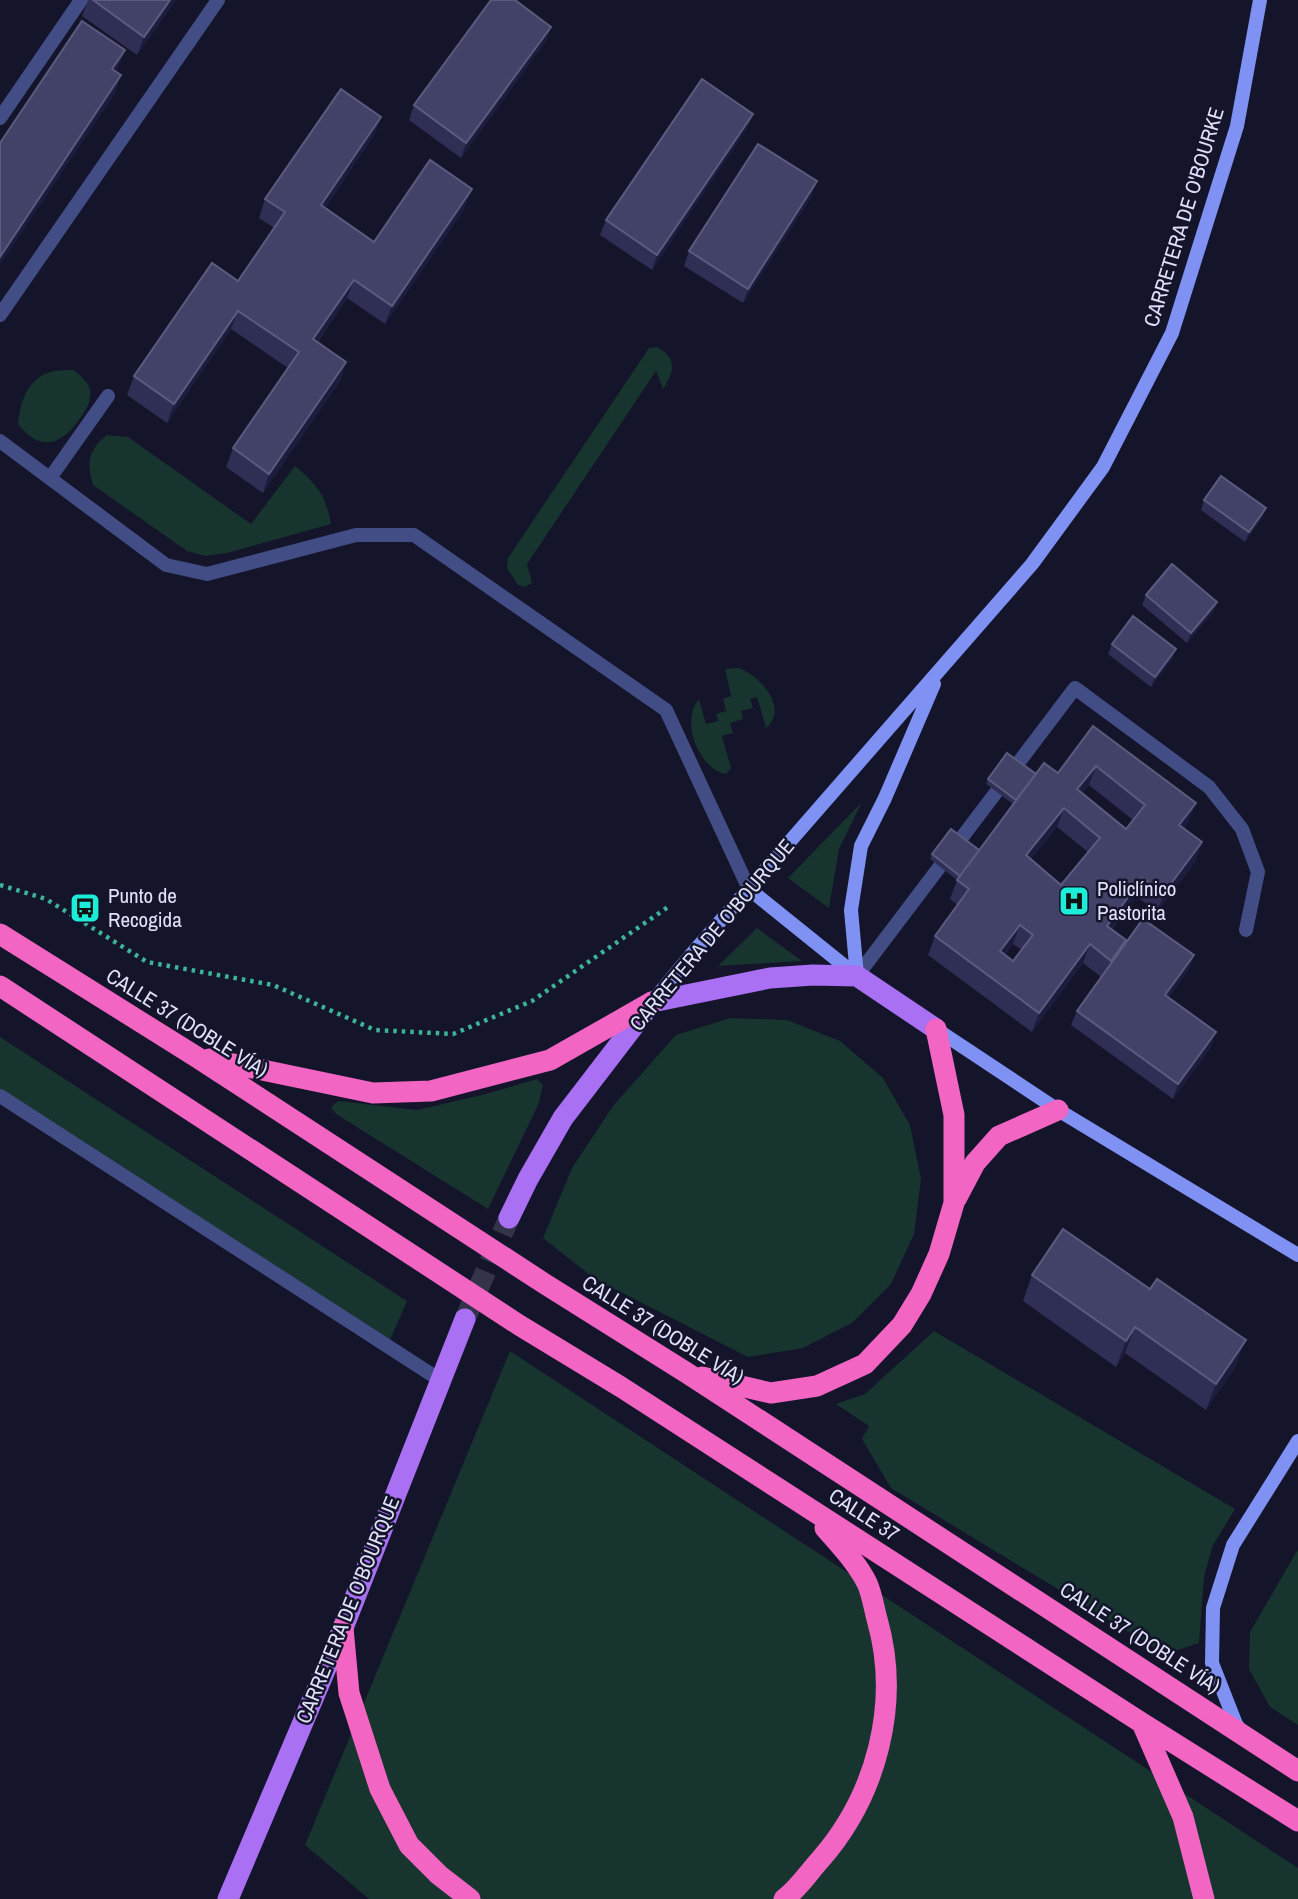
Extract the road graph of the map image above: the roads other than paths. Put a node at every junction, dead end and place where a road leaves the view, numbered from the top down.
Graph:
1 (81, 0) edge
2 (218, 0) edge
3 (1260, 0) edge
4 (0, 118) edge
5 (0, 315) edge
6 (108, 396) dead end
7 (0, 440) edge
8 (50, 478) junction
9 (940, 670) junction
10 (749, 889) junction
11 (1246, 930) dead end
12 (0, 934) edge
13 (857, 976) junction
14 (0, 986) edge
15 (652, 1002) junction
16 (936, 1029) junction
17 (195, 1056) junction
18 (0, 1096) edge
19 (1058, 1110) junction
20 (954, 1203) junction
21 (509, 1218) tunnel mouth
22 (1298, 1255) edge
23 (465, 1319) tunnel mouth
24 (687, 1373) junction
25 (440, 1380) junction
26 (1298, 1441) edge
27 (807, 1508) junction
28 (343, 1628) junction
29 (1142, 1723) junction
30 (1246, 1738) junction
31 (1298, 1771) edge
32 (1298, 1821) edge
33 (228, 1899) edge
34 (470, 1899) edge
35 (784, 1899) edge
36 (1204, 1899) edge

1 - 4 street
2 - 5 street
3 - 9 main road, CARRETERA DE O'BOURKE
6 - 8 street
7 - 8 street
8 - 10 street
9 - 10 main road, CARRETERA DE O'BOURQUE
9 - 13 main road
10 - 13 main road
10 - 15 main road, CARRETERA DE O'BOURQUE
11 - 13 street
12 - 17 highway, CALLE 37 (DOBLE VÍA)
13 - 15 main road
13 - 16 main road
14 - 27 highway
15 - 17 highway
15 - 21 main road, CARRETERA DE O'BOURQUE
16 - 19 main road
16 - 20 highway
17 - 24 highway, CALLE 37 (DOBLE VÍA)
18 - 25 street
19 - 20 highway
19 - 22 main road
20 - 24 highway
23 - 25 main road, CARRETERA DE O'BOURQUE
24 - 30 highway, CALLE 37 (DOBLE VÍA)
25 - 28 main road, CARRETERA DE O'BOURQUE
26 - 30 main road
27 - 29 highway, CALLE 37
27 - 35 highway
28 - 33 main road, CARRETERA DE O'BOURQUE
28 - 34 highway
29 - 32 highway
29 - 36 highway
30 - 31 highway, CALLE 37 (DOBLE VÍA)

